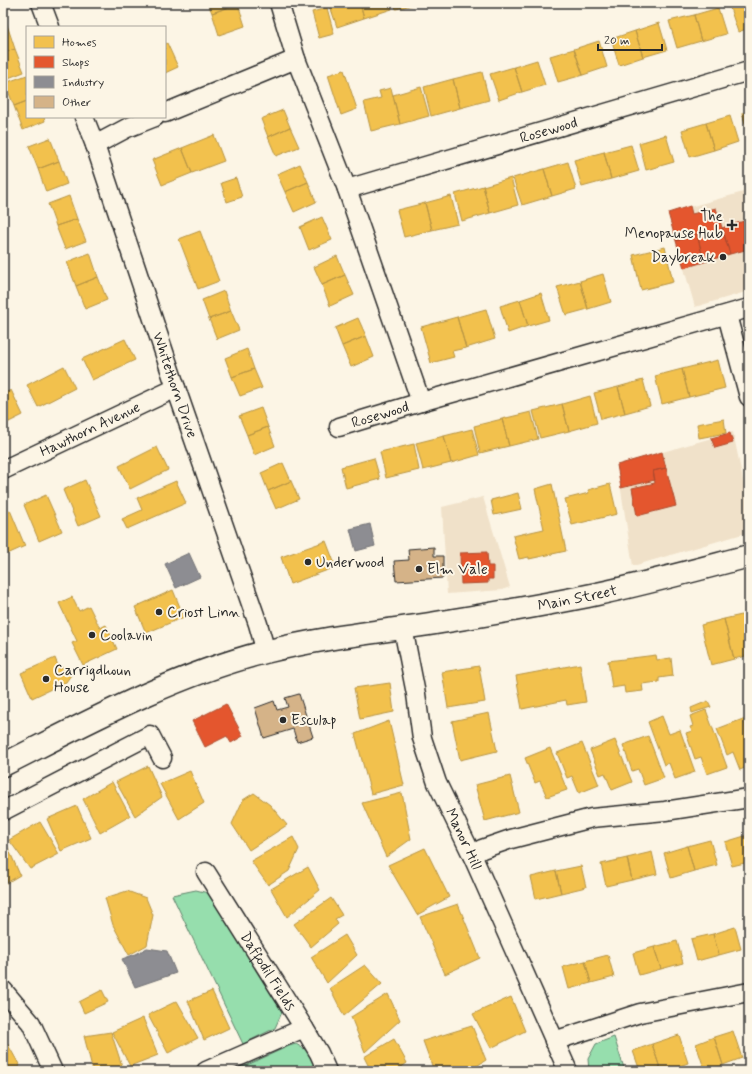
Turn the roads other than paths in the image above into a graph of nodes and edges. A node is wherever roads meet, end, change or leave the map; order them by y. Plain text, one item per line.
1 (41, 3) edge
2 (279, 3) edge
3 (50, 26) edge
4 (296, 59) junction
5 (749, 71) edge
6 (166, 113) edge
7 (84, 118) edge
8 (152, 118) edge
9 (95, 145) junction
10 (347, 189) junction
11 (749, 308) edge
12 (727, 314) junction
13 (176, 388) junction
14 (749, 398) edge
15 (421, 402) junction
16 (338, 427) dead end
17 (3, 470) edge
18 (749, 556) edge
19 (403, 628) junction
20 (266, 652) junction
21 (162, 758) dead end
22 (3, 765) edge
23 (749, 798) edge
24 (3, 811) edge
25 (472, 855) junction
26 (206, 872) dead end
27 (3, 990) edge
28 (749, 992) edge
29 (304, 1028) junction
30 (554, 1041) junction
31 (53, 1071) edge
32 (206, 1071) edge
33 (327, 1071) edge
34 (568, 1071) edge

1 - 3 street
2 - 4 street, Rosewood
4 - 6 street
4 - 10 street, Rosewood
5 - 10 street, Rosewood
7 - 9 street, Whitethorn Drive
8 - 9 street
9 - 13 street, Whitethorn Drive
10 - 15 street, Rosewood
11 - 12 street, Rosewood
12 - 14 street
12 - 15 street, Rosewood
13 - 17 street, Hawthorn Avenue
13 - 20 street, Whitethorn Drive
15 - 16 street, Rosewood
18 - 19 main road, Main Street
19 - 20 main road, Main Street
19 - 25 street, Manor Hill
20 - 22 main road, Main Street
21 - 24 street
23 - 25 street
25 - 30 street, Manor Hill
26 - 29 street, Daffodil Fields
27 - 31 street
28 - 30 street
29 - 32 street
29 - 33 street, Daffodil Fields
30 - 34 street, Manor Hill

